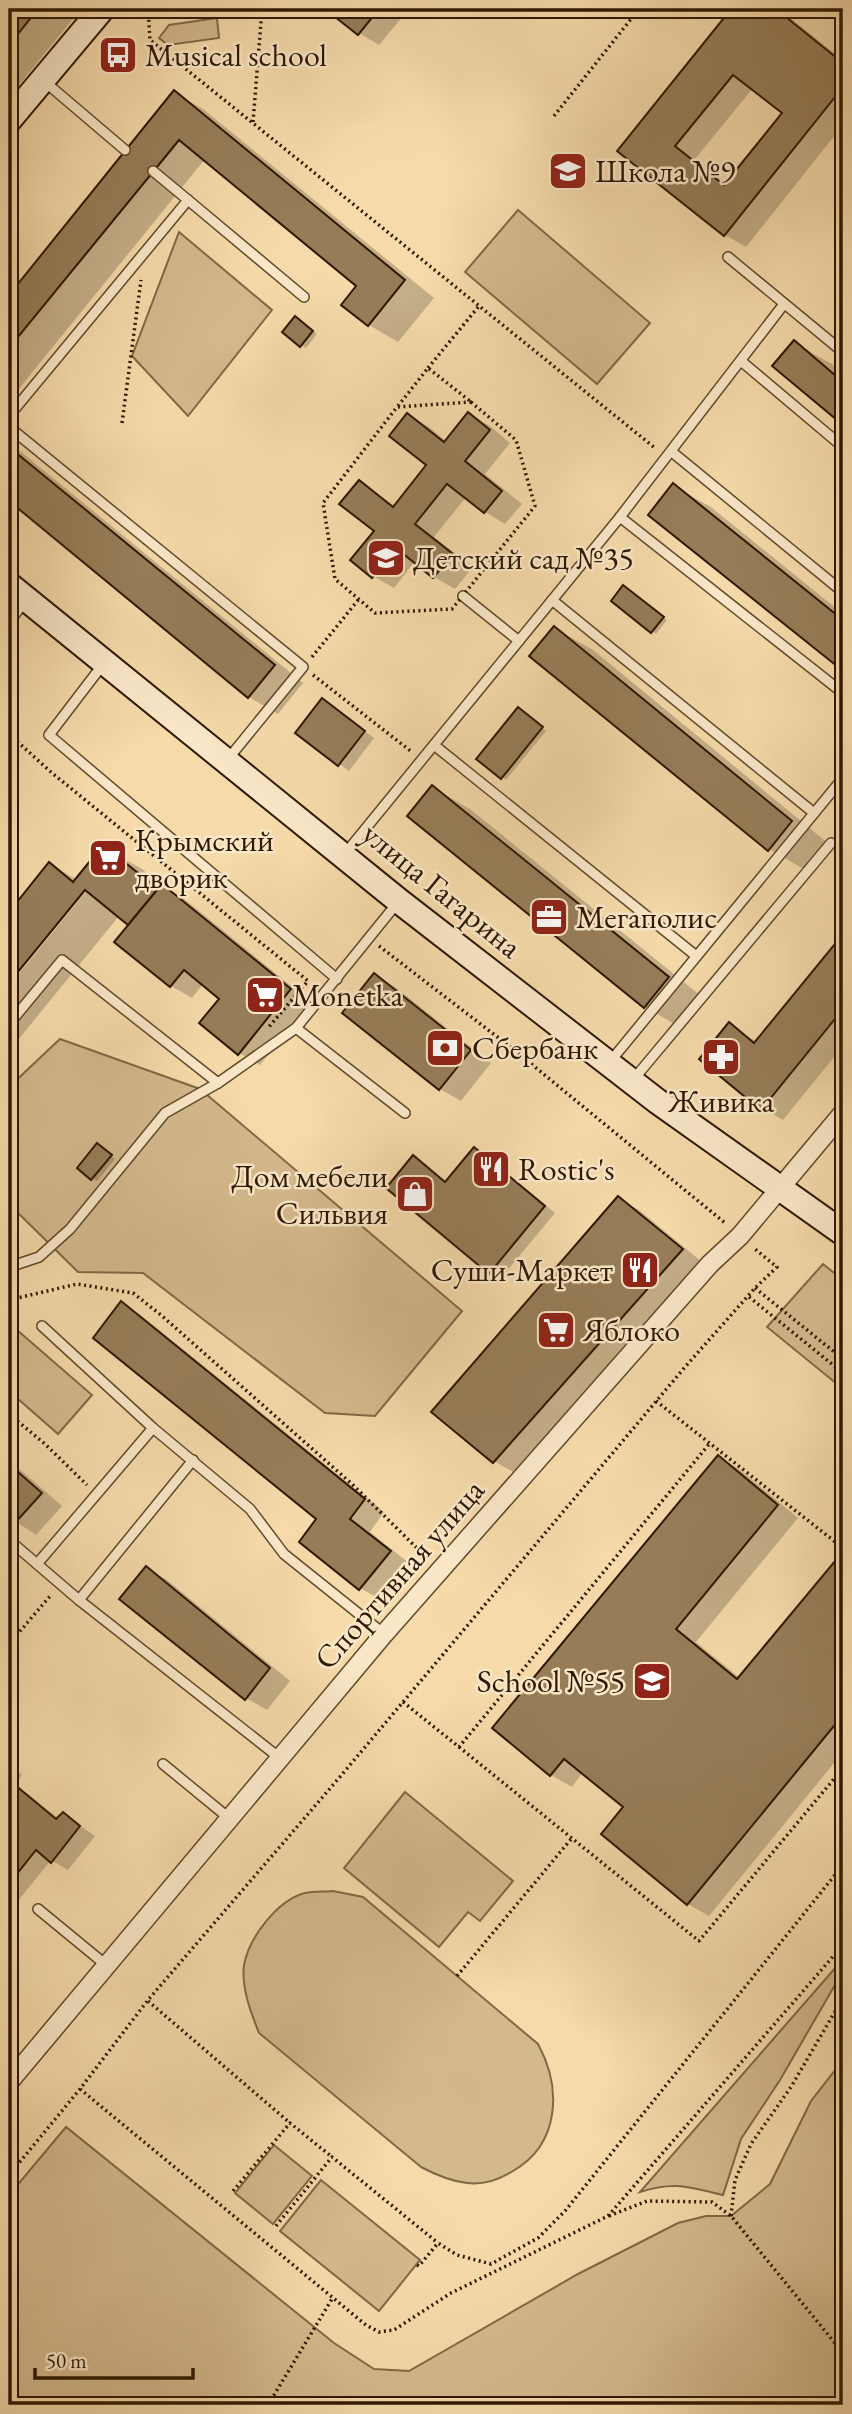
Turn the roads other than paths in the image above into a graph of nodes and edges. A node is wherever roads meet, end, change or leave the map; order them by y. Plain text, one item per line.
1 (102, 9) edge
2 (43, 80) junction
3 (9, 120) edge
4 (125, 150) dead end
5 (153, 171) dead end
6 (188, 200) junction
7 (728, 257) dead end
8 (304, 297) dead end
9 (784, 304) junction
10 (843, 352) edge
11 (741, 361) junction
12 (9, 416) edge
13 (9, 427) edge
14 (843, 447) edge
15 (669, 455) junction
16 (620, 517) junction
17 (843, 592) edge
18 (18, 593) edge
19 (463, 596) road end
20 (552, 600) junction
21 (9, 622) edge
22 (519, 641) junction
23 (105, 663) junction
24 (843, 693) edge
25 (434, 745) junction
26 (227, 761) junction
27 (843, 778) edge
28 (814, 813) junction
29 (831, 843) dead end
30 (344, 855) junction
31 (399, 901) junction
32 (695, 955) junction
33 (337, 979) junction
34 (9, 1024) edge
35 (296, 1028) junction
36 (609, 1063) junction
37 (632, 1082) junction
38 (218, 1083) junction
39 (405, 1113) dead end
40 (843, 1113) edge
41 (782, 1188) junction
42 (843, 1233) edge
43 (9, 1267) edge
44 (42, 1326) dead end
45 (153, 1428) junction
46 (193, 1460) junction
47 (9, 1540) edge
48 (37, 1564) junction
49 (79, 1600) junction
50 (384, 1634) junction
51 (281, 1759) junction
52 (163, 1764) dead end
53 (230, 1819) junction
54 (38, 1909) dead end
55 (106, 1965) junction
56 (9, 2082) edge

1 - 2 street
2 - 3 street
2 - 4 lane
5 - 6 lane
6 - 8 lane
6 - 12 lane
7 - 9 lane
9 - 10 lane
9 - 11 lane
11 - 14 lane
11 - 15 lane
13 - 26 lane
15 - 16 lane
15 - 17 lane
16 - 20 lane
16 - 24 lane
18 - 21 lane
18 - 23 street, улица Гагарина
19 - 22 lane
20 - 22 lane
20 - 28 lane
22 - 25 lane
23 - 26 street, улица Гагарина
23 - 33 lane
25 - 30 lane
25 - 32 lane
26 - 30 street, улица Гагарина
27 - 28 lane
28 - 32 lane
29 - 37 lane
30 - 31 street, улица Гагарина
31 - 33 lane
31 - 36 street, улица Гагарина
32 - 36 lane
33 - 35 lane
34 - 38 lane
35 - 38 lane
35 - 39 lane
36 - 37 street, улица Гагарина
37 - 41 street, улица Гагарина
38 - 43 lane
40 - 41 street, Спортивная улица
41 - 42 street, улица Гагарина
41 - 50 street, Спортивная улица
44 - 45 lane
45 - 46 lane
45 - 48 lane
46 - 49 lane
46 - 50 lane
47 - 48 lane
48 - 49 lane
49 - 51 lane
50 - 51 street, Спортивная улица
51 - 53 street, Спортивная улица
52 - 53 lane
53 - 55 street, Спортивная улица
54 - 55 lane
55 - 56 street, Спортивная улица

